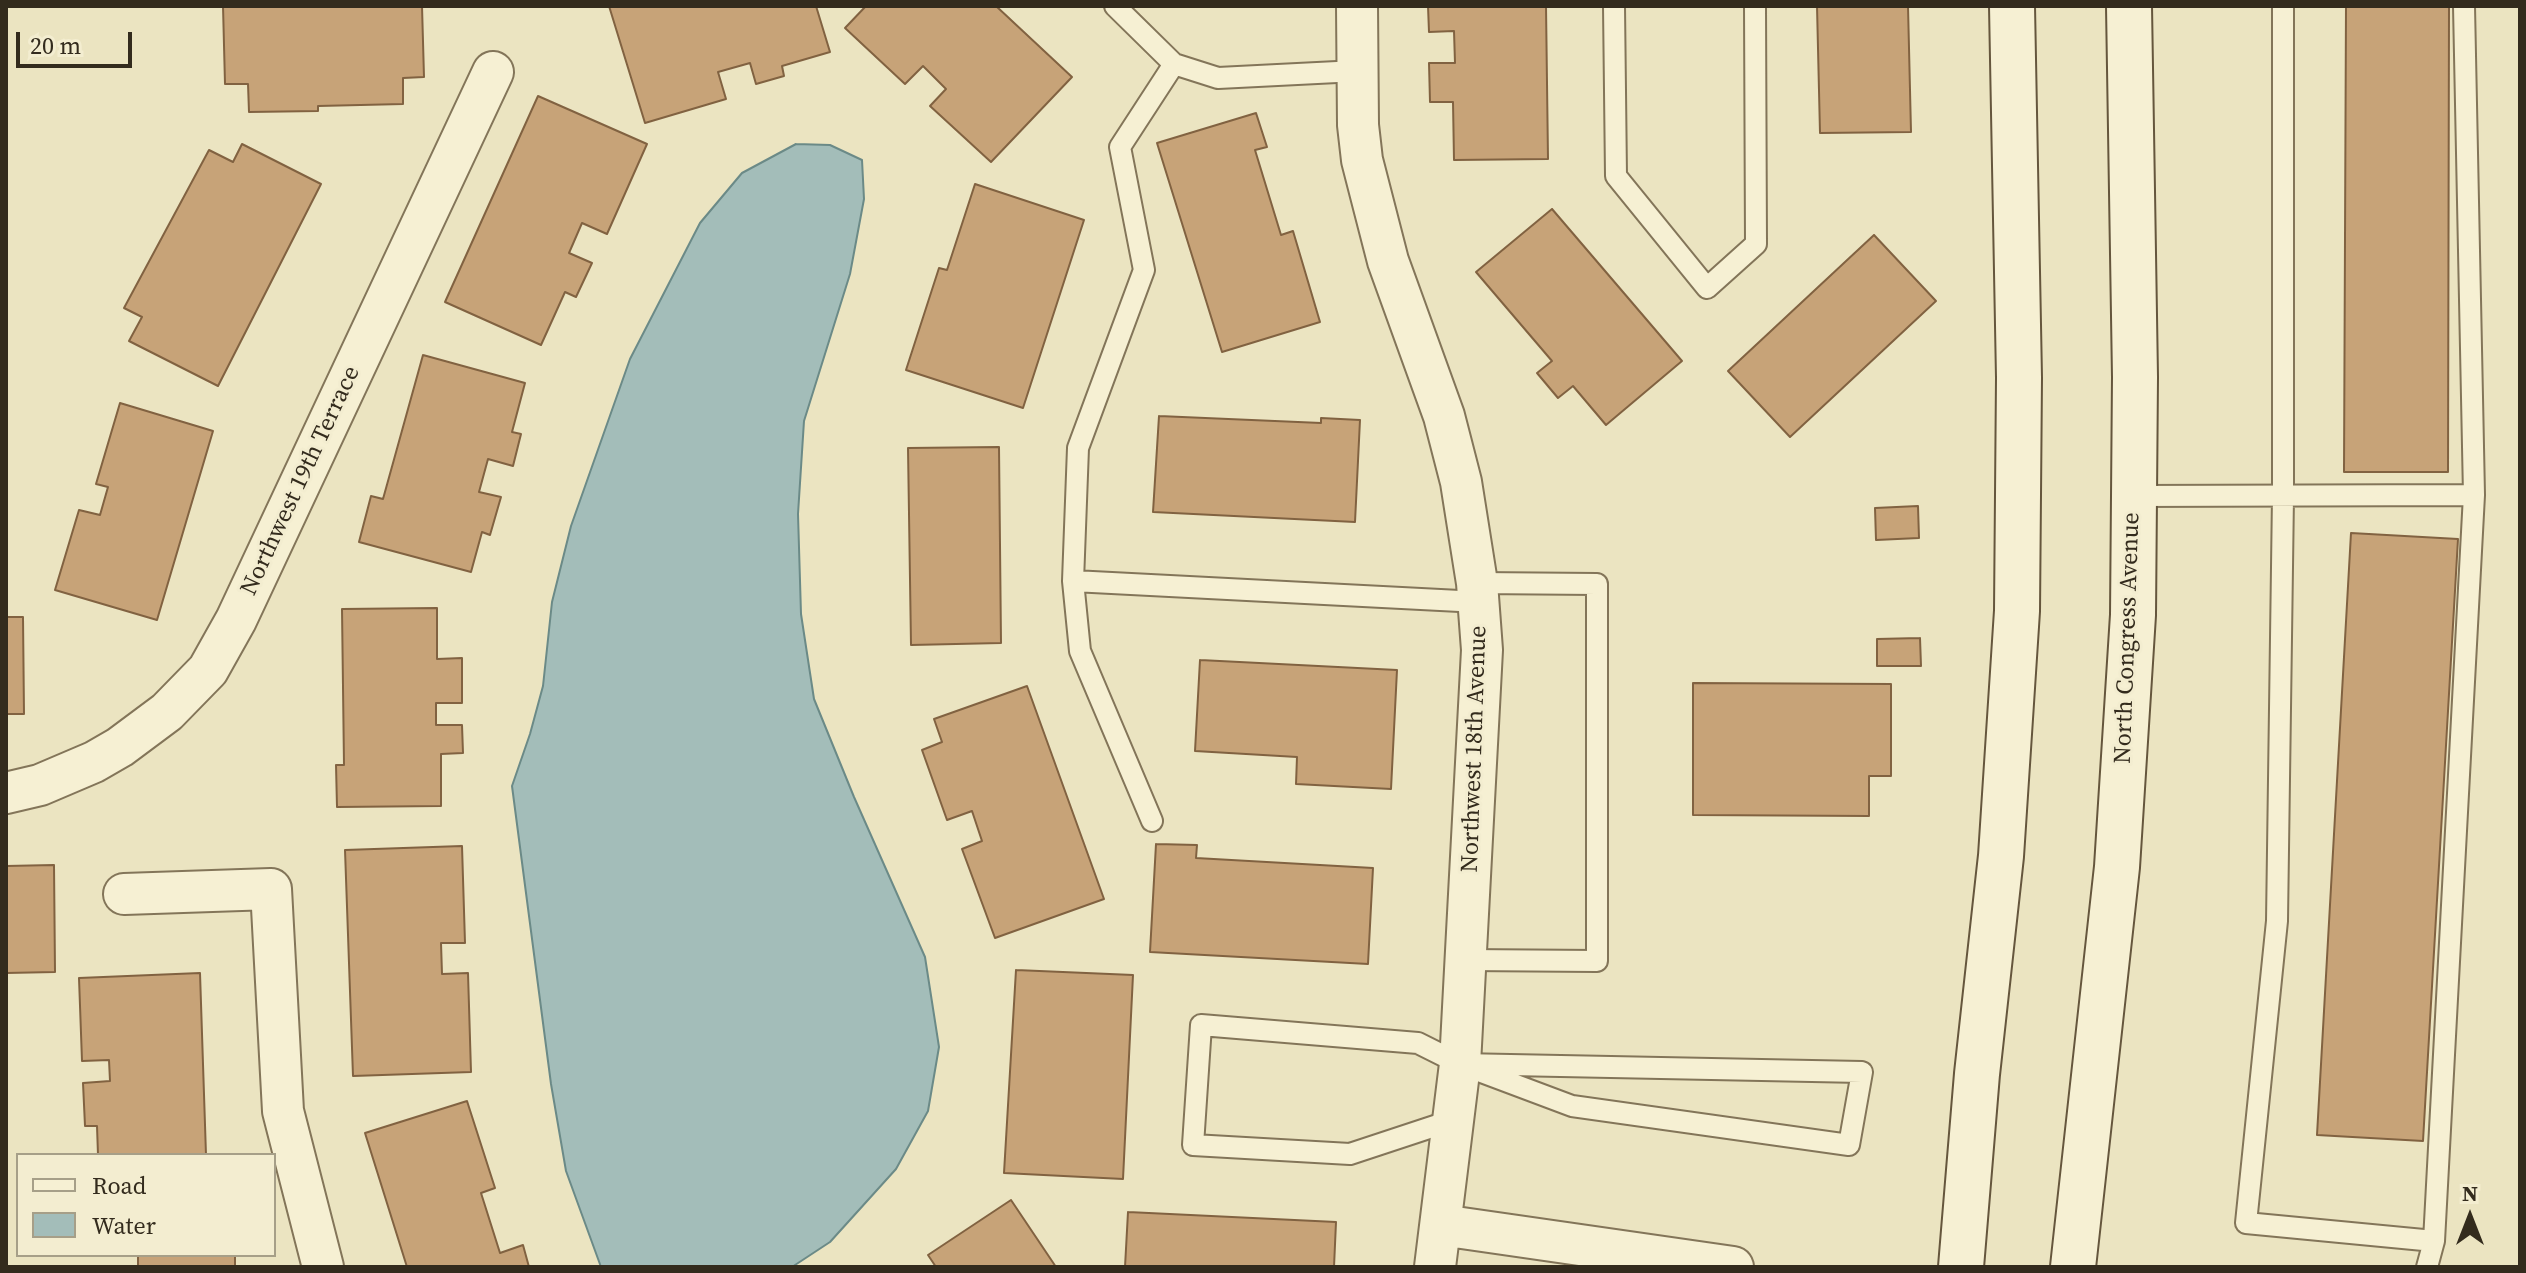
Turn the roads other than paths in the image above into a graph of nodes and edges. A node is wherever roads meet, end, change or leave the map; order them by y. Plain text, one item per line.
1 (1115, 6) edge
2 (1357, 6) edge
3 (1614, 6) edge
4 (1755, 6) edge
5 (2012, 6) edge
6 (2129, 6) edge
7 (2283, 6) edge
8 (2464, 6) edge
9 (1174, 64) junction
10 (1357, 71) junction
11 (493, 72) dead end
12 (2474, 495) junction
13 (2134, 496) junction
14 (2283, 496) junction
15 (1073, 581) junction
16 (1478, 592) junction
17 (6, 793) edge
18 (1152, 821) dead end
19 (124, 894) dead end
20 (1466, 960) junction
21 (1460, 1064) junction
22 (1453, 1120) junction
23 (1441, 1225) junction
24 (2434, 1241) junction
25 (323, 1267) edge
26 (1435, 1267) edge
27 (1733, 1267) edge
28 (1961, 1267) edge
29 (2073, 1267) edge
30 (2427, 1267) edge

1 - 9 lane
2 - 10 street, Northwest 18th Avenue
3 - 4 lane
5 - 28 main road
6 - 13 main road, North Congress Avenue
7 - 14 lane
8 - 12 lane
9 - 10 lane
9 - 15 lane
10 - 16 street, Northwest 18th Avenue
11 - 17 street, Northwest 19th Terrace
12 - 14 lane
12 - 24 lane
13 - 14 lane
13 - 29 main road, North Congress Avenue
14 - 24 lane
15 - 16 lane
15 - 18 lane
16 - 20 street, Northwest 18th Avenue
16 - 20 lane
19 - 25 street
20 - 21 street, Northwest 18th Avenue
21 - 21 lane
21 - 22 street, Northwest 18th Avenue
21 - 22 lane
22 - 23 street, Northwest 18th Avenue
23 - 26 street, Northwest 18th Avenue
23 - 27 street
24 - 30 lane

